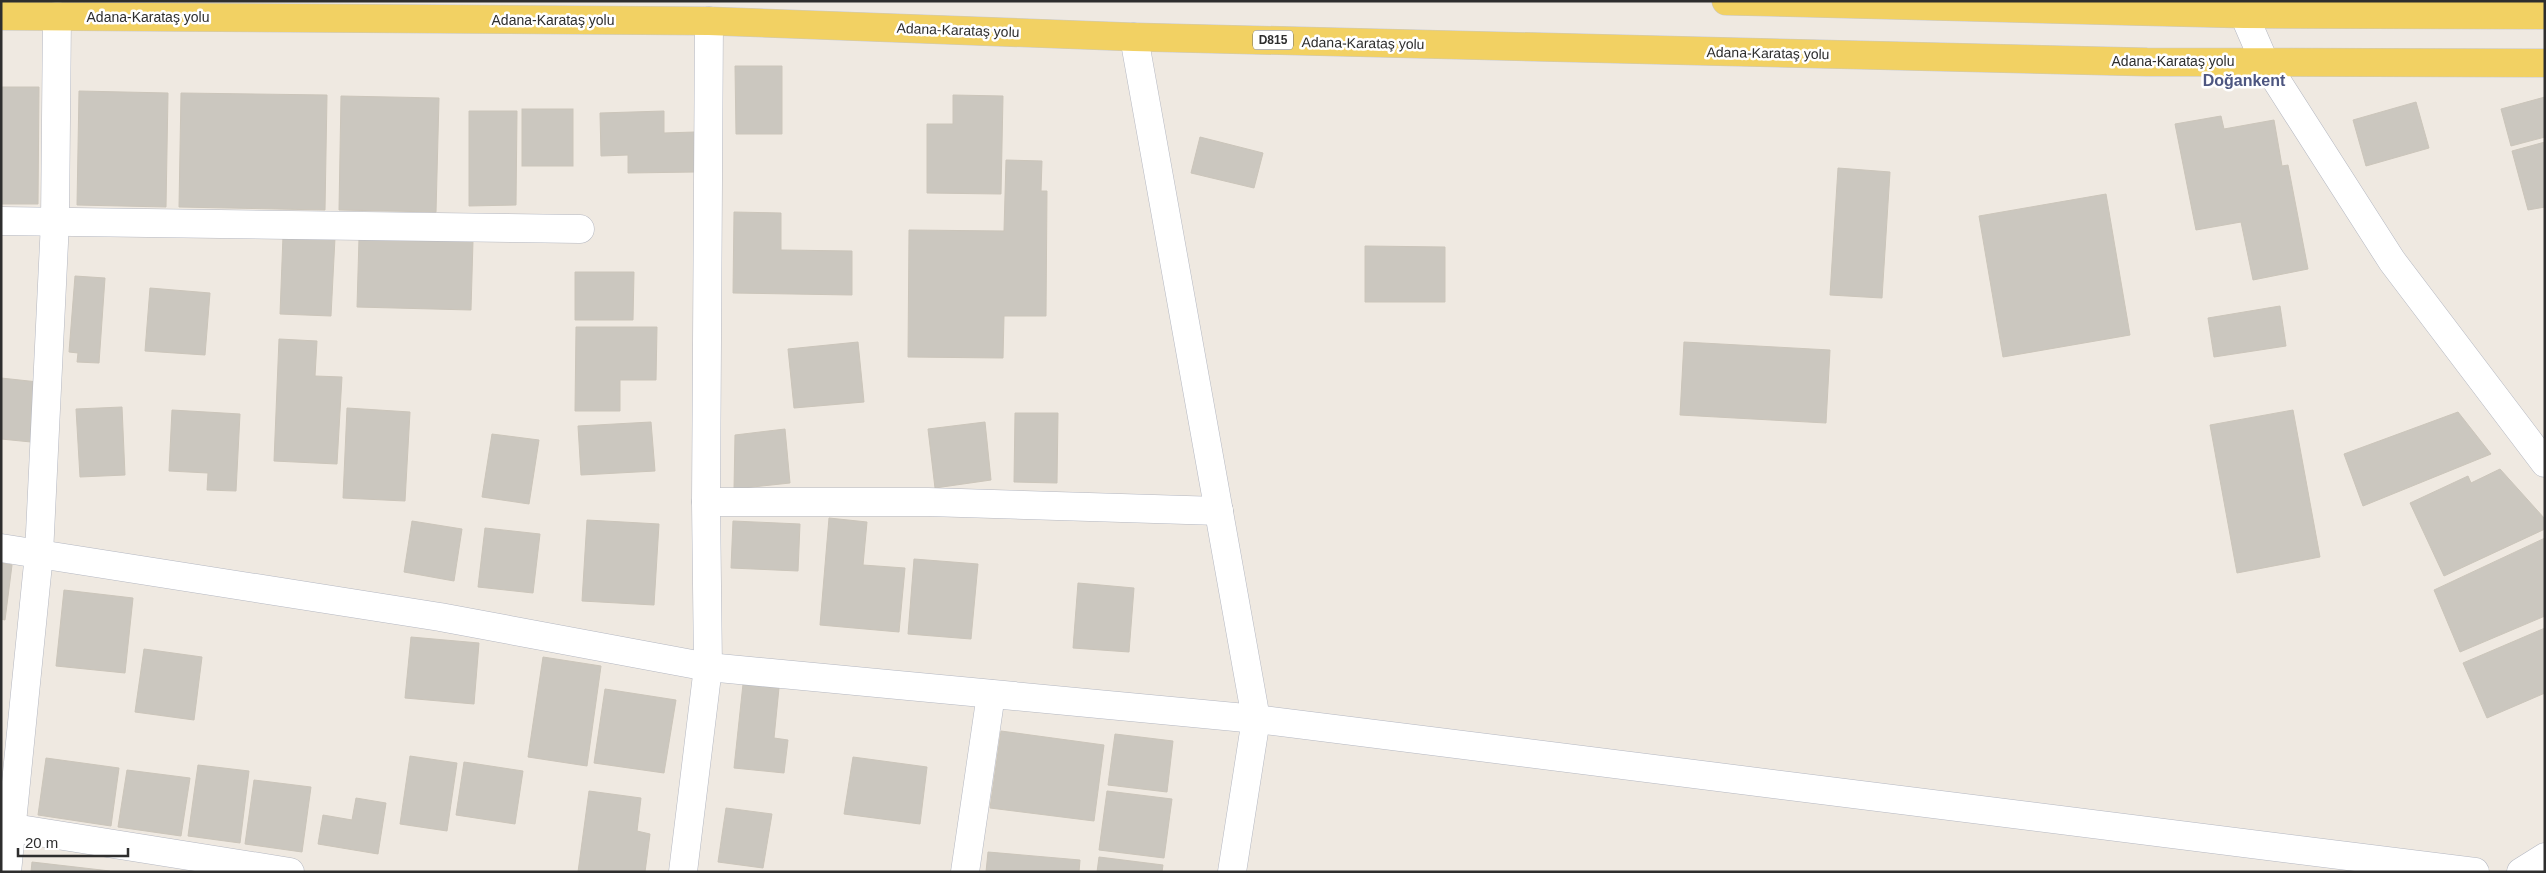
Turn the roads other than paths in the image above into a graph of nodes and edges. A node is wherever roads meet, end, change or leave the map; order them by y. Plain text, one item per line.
1 (1726, 1) edge
2 (2241, 8) edge
3 (2529, 11) edge
4 (1, 16) edge
5 (57, 16) junction
6 (709, 21) junction
7 (1134, 37) junction
8 (2264, 61) junction
9 (2545, 63) edge
10 (1, 221) edge
11 (55, 222) junction
12 (580, 229) dead end
13 (2545, 463) edge
14 (706, 502) junction
15 (1219, 511) junction
16 (1, 548) edge
17 (39, 554) junction
18 (708, 667) junction
19 (991, 694) junction
20 (1256, 719) junction
21 (6, 827) edge
22 (2545, 858) edge
23 (7, 872) edge
24 (290, 872) edge
25 (683, 872) edge
26 (965, 872) edge
27 (1232, 872) edge
28 (2475, 872) edge
29 (2521, 872) edge

1 - 2 main road
2 - 3 main road
2 - 8 street
4 - 5 main road, Adana-Karataş yolu / D815
5 - 6 main road, Adana-Karataş yolu / D815
5 - 11 street
6 - 7 main road, Adana-Karataş yolu / D815
6 - 14 street
7 - 8 main road, Adana-Karataş yolu / D815
7 - 15 street
8 - 9 main road, Adana-Karataş yolu / D815
8 - 13 street
10 - 11 street
11 - 12 street
11 - 17 street
14 - 15 street
14 - 18 street
15 - 20 street
16 - 17 street
17 - 18 street
17 - 21 street
18 - 19 street
18 - 25 street
19 - 20 street
19 - 26 street
20 - 27 street
20 - 28 street
21 - 23 street
21 - 24 street
22 - 29 street

